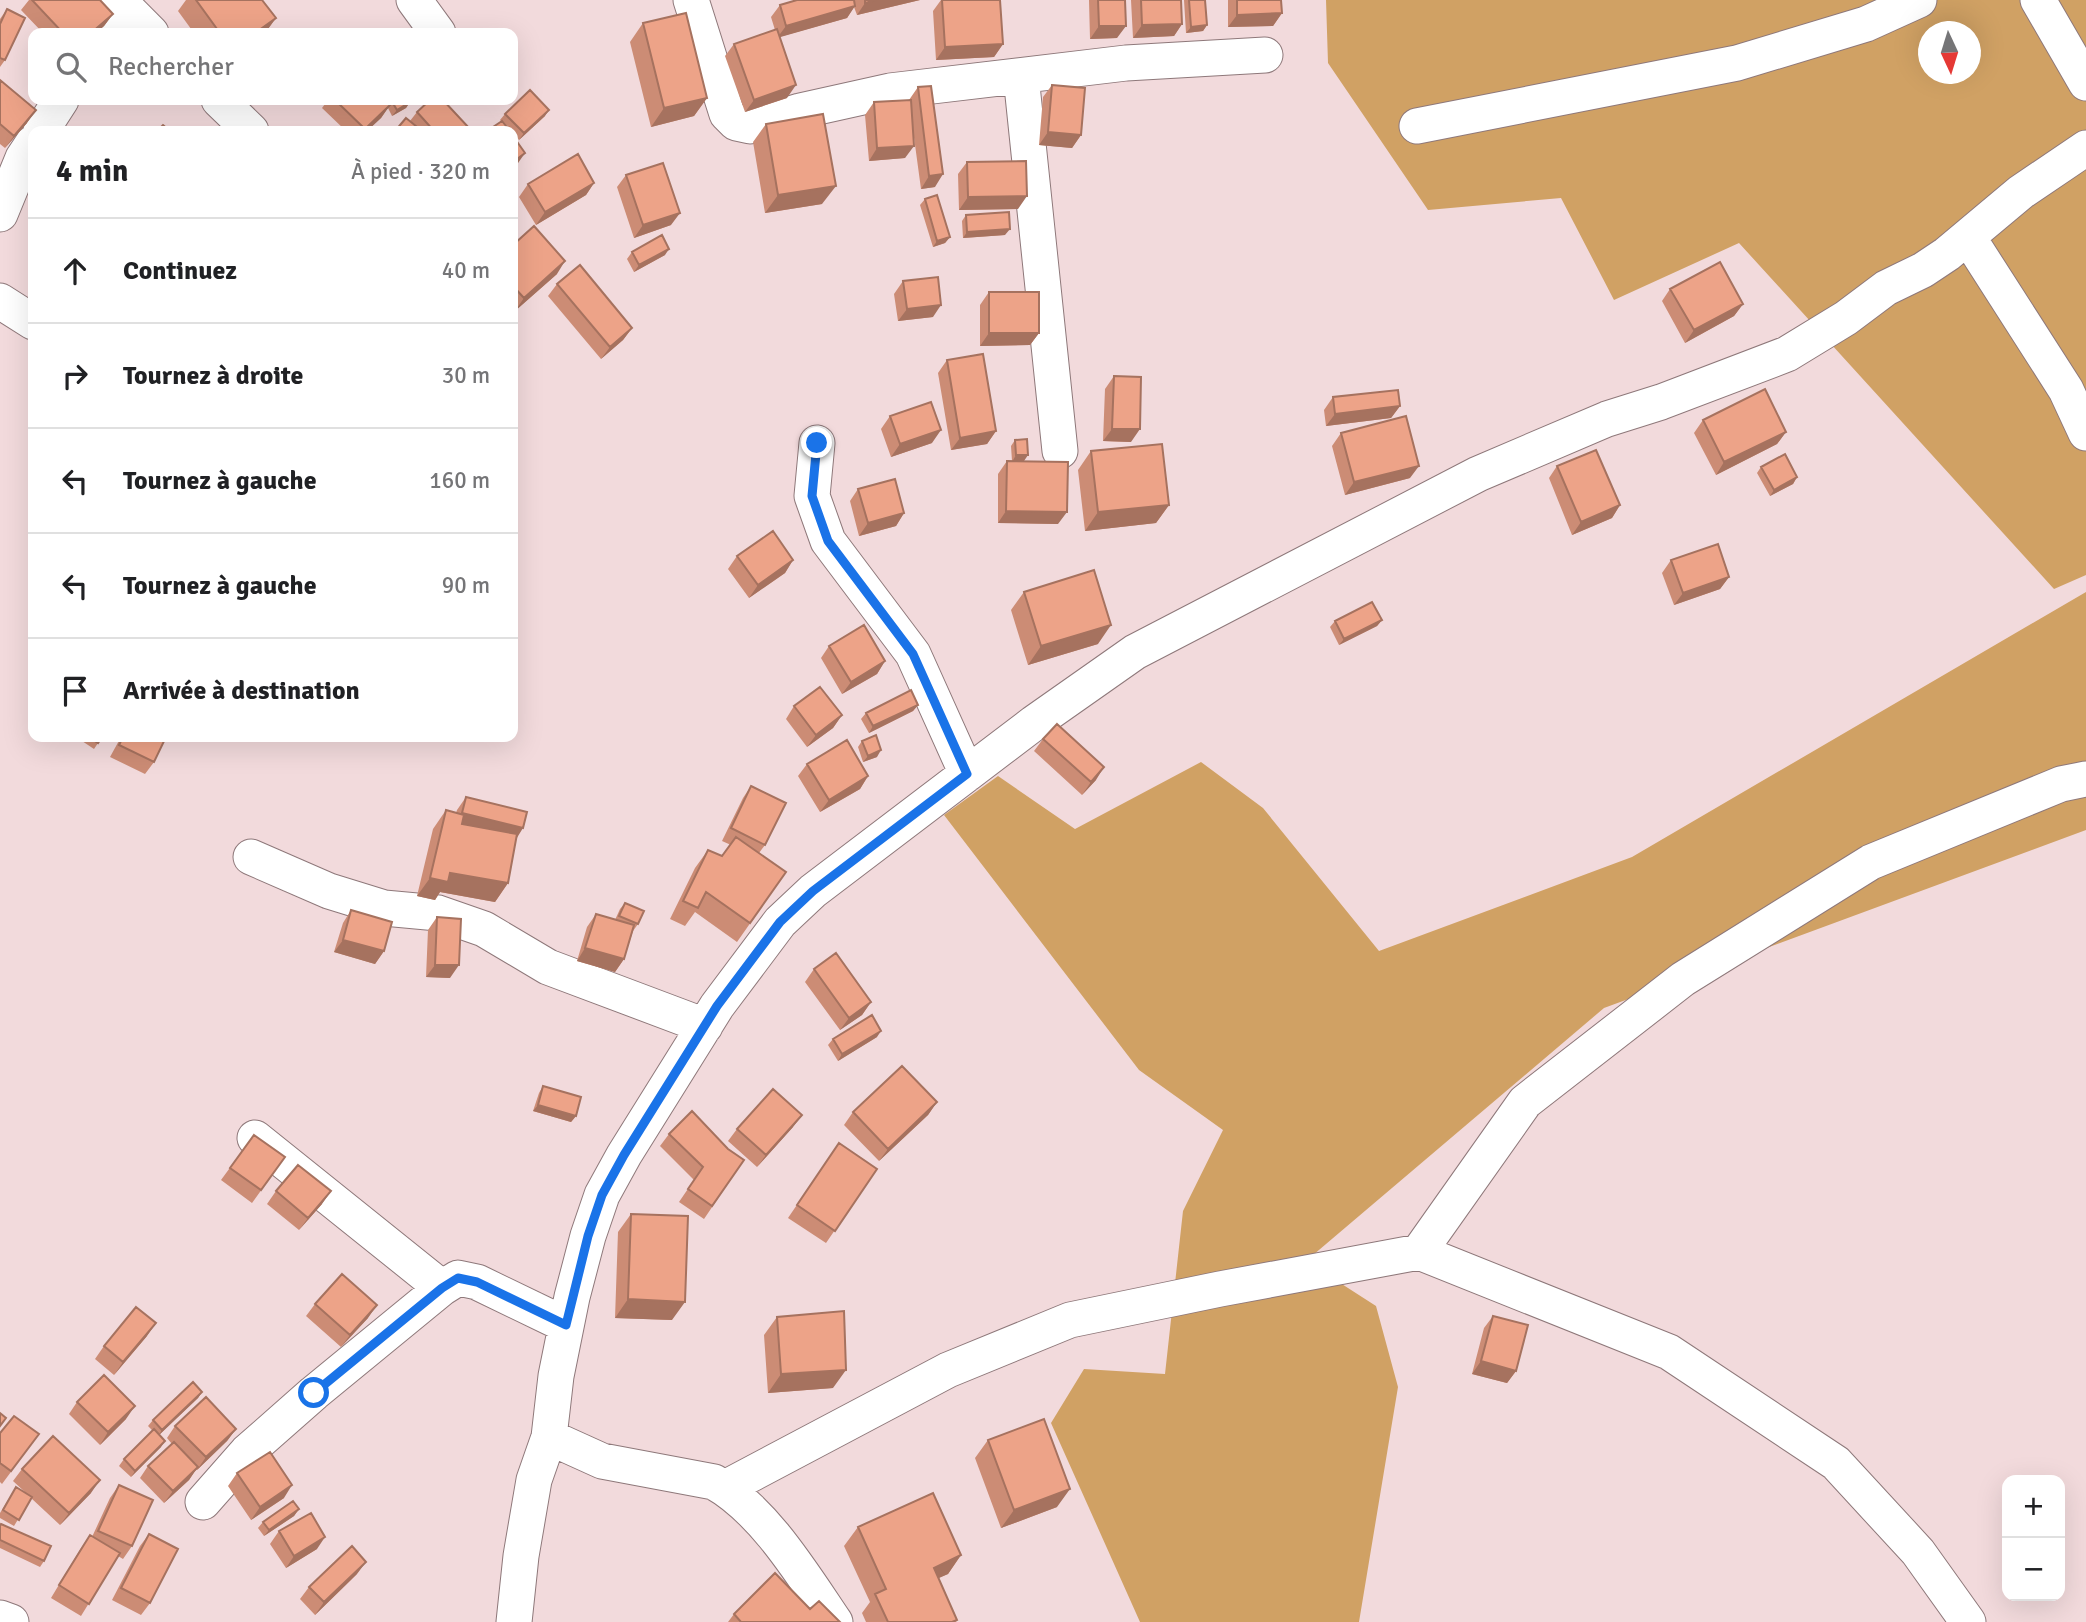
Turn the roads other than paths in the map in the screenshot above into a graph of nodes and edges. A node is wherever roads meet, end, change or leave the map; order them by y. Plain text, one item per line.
1 (414, 0) edge
2 (691, 0) edge
3 (1919, 0) edge
4 (2038, 0) edge
5 (116, 13) edge
6 (142, 28) edge
7 (434, 28) edge
8 (1265, 55) dead end
9 (1021, 76) junction
10 (2086, 83) edge
11 (58, 105) edge
12 (224, 105) edge
13 (44, 126) edge
14 (246, 126) edge
15 (1417, 126) dead end
16 (2086, 148) edge
17 (28, 150) edge
18 (0, 214) edge
19 (1968, 237) junction
20 (0, 301) edge
21 (28, 319) edge
22 (2086, 433) edge
23 (817, 443) dead end
24 (1060, 451) dead end
25 (967, 774) junction
26 (2086, 779) edge
27 (251, 857) dead end
28 (705, 1026) junction
29 (255, 1138) edge
30 (1419, 1252) junction
31 (442, 1288) junction
32 (566, 1325) junction
33 (549, 1437) junction
34 (725, 1488) junction
35 (203, 1502) dead end
36 (0, 1618) edge
37 (11, 1622) edge
38 (514, 1622) edge
39 (835, 1622) edge
40 (1968, 1622) edge

1 - 7 street
2 - 9 street
3 - 15 street
4 - 10 street
5 - 6 street
8 - 9 street
9 - 24 street
11 - 13 street
12 - 14 street
16 - 19 street
17 - 18 street
19 - 22 street
19 - 25 street
20 - 21 street
23 - 25 street
25 - 28 street
26 - 30 street
27 - 28 street
28 - 32 street
29 - 31 street
30 - 34 street
30 - 40 street
31 - 32 street
31 - 35 street
32 - 33 street
33 - 34 street
33 - 38 street
34 - 39 street
36 - 37 street

